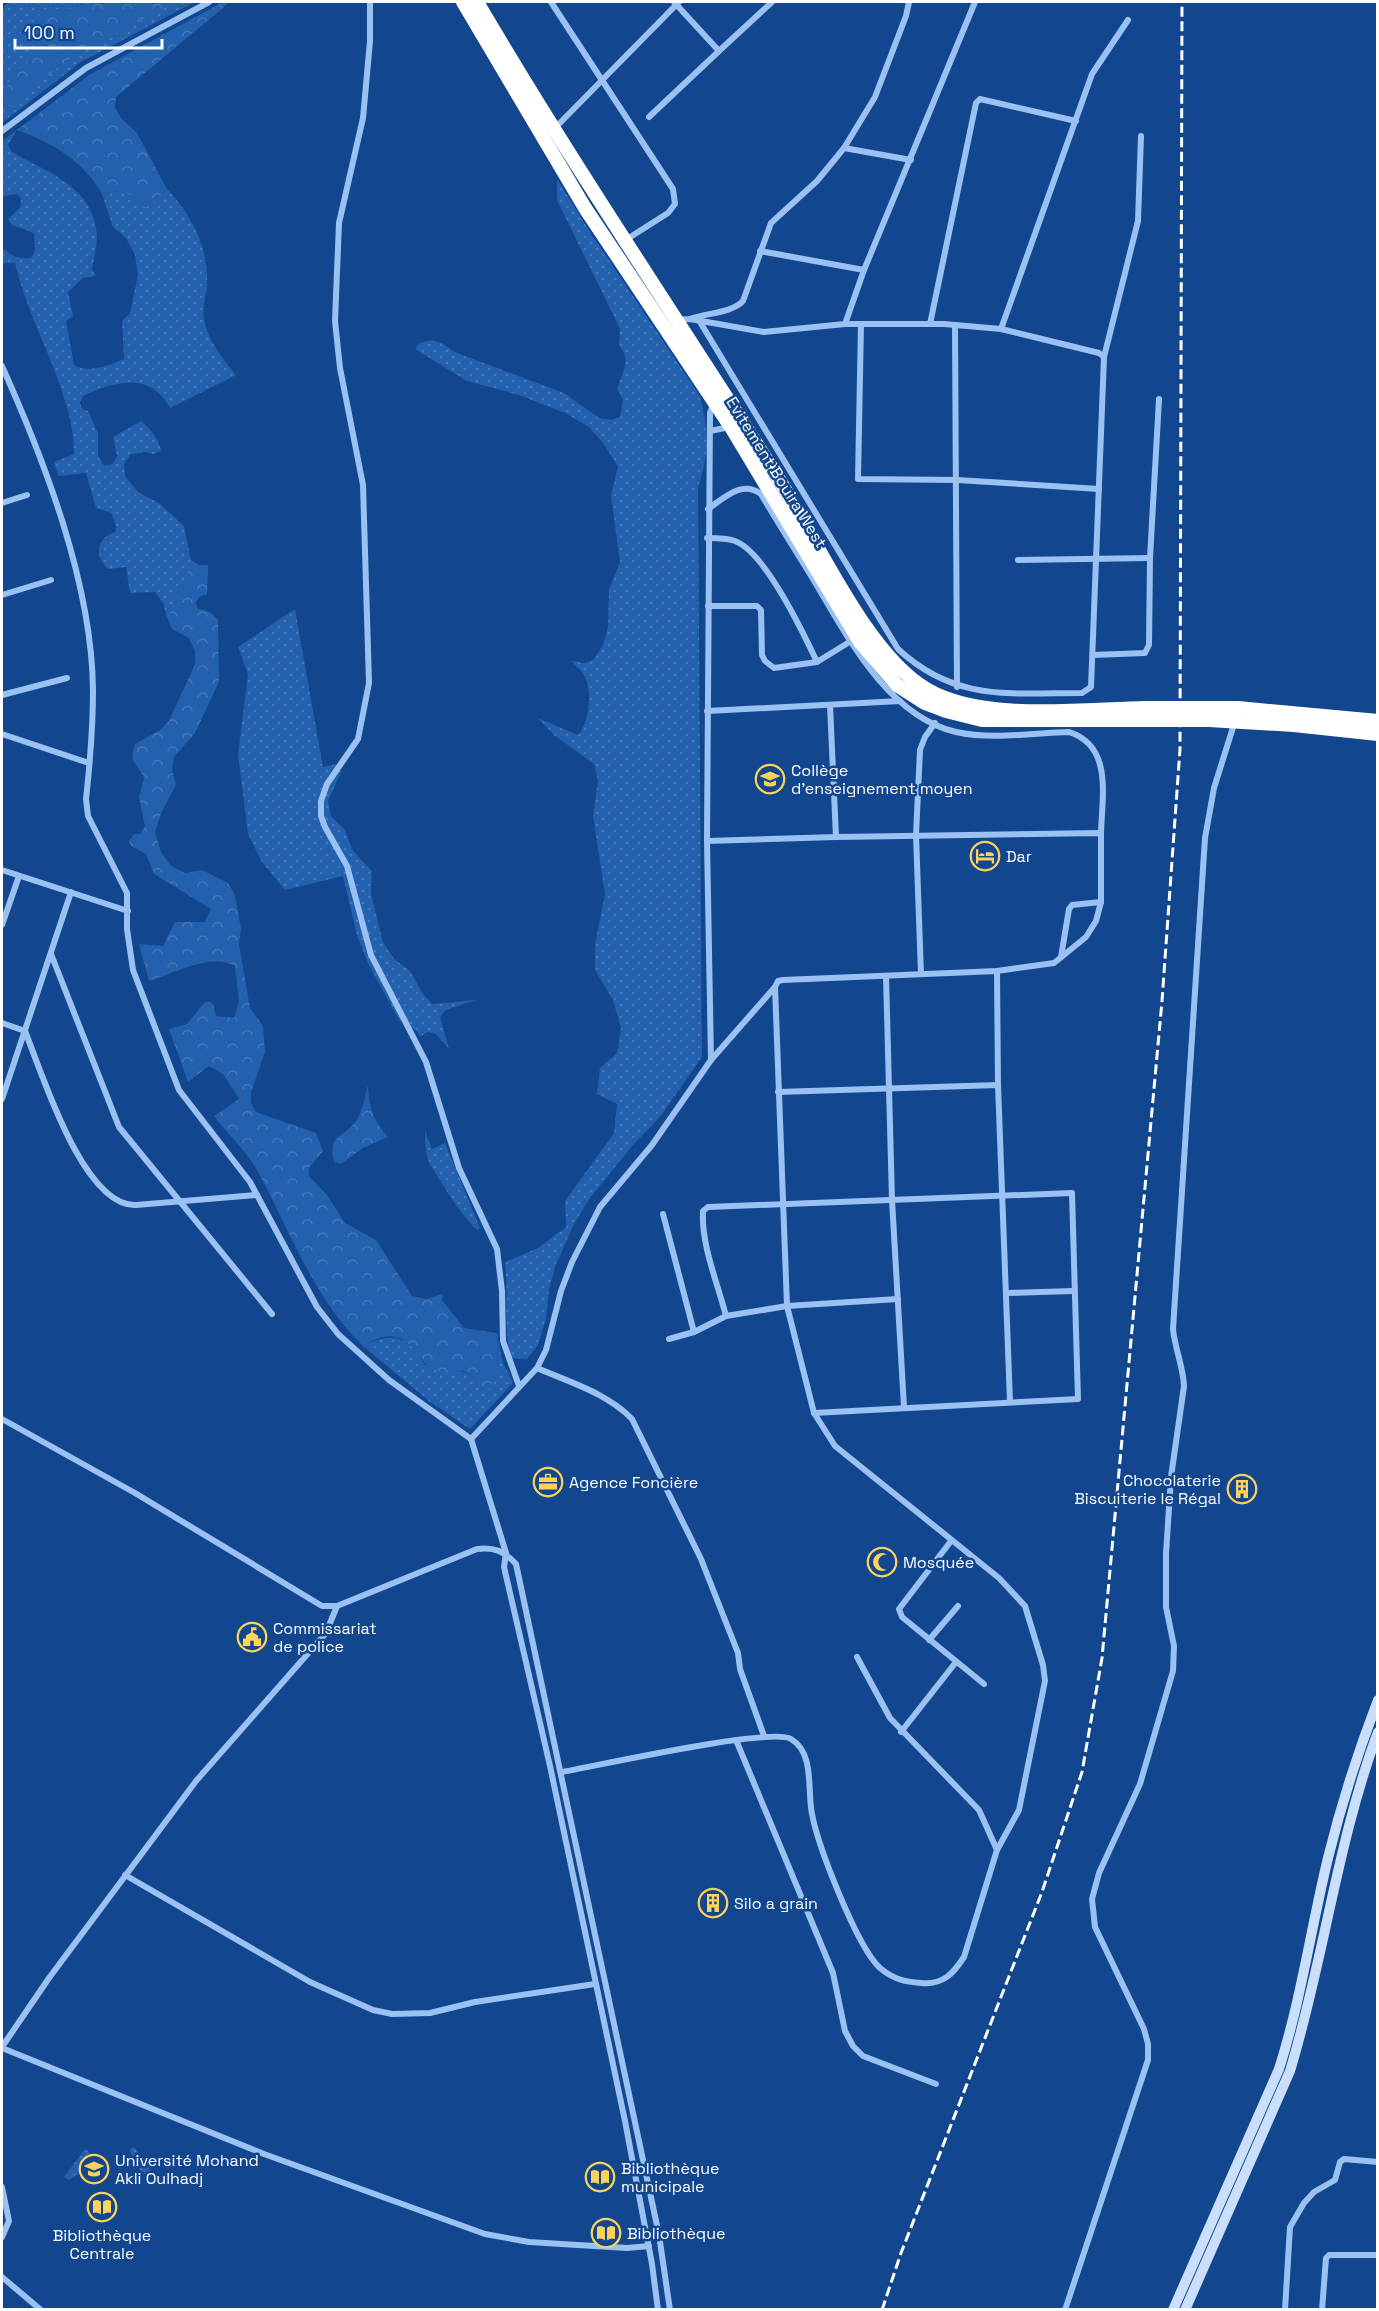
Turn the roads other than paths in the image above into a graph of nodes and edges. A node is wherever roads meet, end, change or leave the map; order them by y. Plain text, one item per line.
1 (209, 2) edge
2 (370, 2) edge
3 (463, 2) edge
4 (477, 2) edge
5 (551, 2) edge
6 (676, 2) edge
7 (772, 2) edge
8 (909, 2) edge
9 (975, 2) edge
10 (1128, 20) dead end
11 (719, 51) junction
12 (601, 81) junction
13 (649, 117) dead end
14 (1076, 121) junction
15 (555, 128) junction
16 (2, 131) edge
17 (1141, 136) dead end
18 (844, 148) junction
19 (911, 160) junction
20 (624, 241) junction
21 (759, 250) junction
22 (864, 270) junction
23 (690, 319) junction
24 (669, 322) junction
25 (700, 322) junction
26 (845, 324) junction
27 (861, 324) junction
28 (930, 324) junction
29 (955, 325) junction
30 (1001, 329) junction
31 (1104, 357) junction
32 (2, 366) edge
33 (719, 398) junction
34 (1159, 399) dead end
35 (737, 424) junction
36 (710, 431) junction
37 (957, 480) junction
38 (1099, 489) junction
39 (27, 495) dead end
40 (2, 503) edge
41 (708, 509) junction
42 (707, 538) junction
43 (1096, 558) junction
44 (1150, 558) junction
45 (1018, 560) dead end
46 (51, 580) dead end
47 (2, 595) edge
48 (708, 606) junction
49 (850, 641) junction
50 (1093, 655) junction
51 (817, 662) junction
52 (67, 678) dead end
53 (957, 687) junction
54 (2, 695) edge
55 (900, 701) junction
56 (830, 705) junction
57 (707, 711) junction
58 (1146, 714) junction
59 (1237, 715) junction
60 (1086, 720) junction
61 (1377, 721) edge
62 (935, 723) junction
63 (2, 734) edge
64 (1377, 734) edge
65 (1083, 736) junction
66 (89, 763) junction
67 (1101, 833) junction
68 (916, 836) junction
69 (836, 837) junction
70 (706, 841) junction
71 (2, 870) edge
72 (19, 876) junction
73 (71, 892) junction
74 (1101, 902) junction
75 (128, 911) junction
76 (2, 925) edge
77 (51, 954) junction
78 (1060, 958) junction
79 (997, 971) junction
80 (921, 974) junction
81 (886, 976) junction
82 (775, 987) junction
83 (2, 1023) edge
84 (25, 1031) junction
85 (711, 1060) junction
86 (998, 1085) junction
87 (889, 1088) junction
88 (778, 1092) junction
89 (2, 1099) edge
90 (257, 1195) junction
91 (1002, 1195) junction
92 (892, 1200) junction
93 (180, 1202) junction
94 (782, 1205) junction
95 (663, 1214) dead end
96 (1074, 1291) junction
97 (1006, 1293) junction
98 (898, 1299) junction
99 (787, 1306) junction
100 (272, 1314) dead end
101 (726, 1316) junction
102 (694, 1332) junction
103 (669, 1339) dead end
104 (537, 1368) junction
105 (519, 1386) junction
106 (1010, 1402) junction
107 (904, 1407) junction
108 (814, 1413) junction
109 (2, 1419) edge
110 (471, 1439) junction
111 (951, 1541) junction
112 (506, 1553) junction
113 (337, 1606) junction
114 (958, 1606) dead end
115 (929, 1640) junction
116 (857, 1657) dead end
117 (956, 1662) junction
118 (984, 1684) dead end
119 (1377, 1700) edge
120 (1377, 1731) edge
121 (901, 1732) junction
122 (764, 1736) junction
123 (736, 1740) junction
124 (562, 1772) junction
125 (997, 1850) junction
126 (125, 1875) junction
127 (595, 1984) junction
128 (2, 2048) edge
129 (936, 2084) dead end
130 (1377, 2162) edge
131 (2, 2187) edge
132 (2, 2237) edge
133 (649, 2246) junction
134 (1377, 2255) edge
135 (2, 2277) edge
136 (41, 2310) edge
137 (658, 2310) edge
138 (670, 2310) edge
139 (1065, 2310) edge
140 (1173, 2310) edge
141 (1185, 2310) edge
142 (1285, 2310) edge
143 (1322, 2310) edge

1 - 16 street
2 - 105 street
3 - 24 highway, Evitement Bouira West
4 - 15 highway, Evitement Bouira West
5 - 12 street
6 - 11 street
6 - 12 street
7 - 11 street
8 - 18 street
9 - 19 street
10 - 14 street
11 - 13 street
12 - 15 street
12 - 20 street
14 - 28 street
14 - 30 street
15 - 20 highway, Evitement Bouira West
17 - 31 street
18 - 19 street
18 - 21 street
19 - 22 street
20 - 24 highway, Evitement Bouira West
21 - 22 street
21 - 23 street
22 - 26 street
23 - 24 street
23 - 25 street
24 - 33 highway, Evitement Bouira West
25 - 26 street
25 - 53 street
26 - 27 street
27 - 28 street
27 - 37 street
28 - 29 street
29 - 30 street
29 - 37 street
30 - 31 street
31 - 38 street
32 - 66 street
33 - 35 highway, Evitement Bouira West
33 - 36 street
34 - 44 street
35 - 36 street
35 - 58 highway, Evitement Bouira West
35 - 60 highway, Evitement Bouira West
36 - 41 street
37 - 38 street
37 - 53 street
38 - 43 street
39 - 40 street
41 - 42 street
41 - 49 street
42 - 48 street
42 - 51 street
43 - 44 street
43 - 45 street
43 - 50 street
44 - 50 street
46 - 47 street
48 - 51 street
48 - 57 street
49 - 51 street
49 - 55 street
50 - 53 street
52 - 54 street
55 - 56 street
55 - 62 street
56 - 57 street
56 - 69 street
57 - 70 street
58 - 59 highway, Evitement Bouira West, bridge
58 - 60 highway, Evitement Bouira West
59 - 61 highway
59 - 64 highway
59 - 139 street
60 - 65 street
62 - 65 street
62 - 68 street
63 - 66 street
65 - 67 street
66 - 75 street
67 - 68 street
67 - 74 street
68 - 69 street
68 - 80 street
69 - 70 street
70 - 85 street
71 - 72 street
72 - 73 street
72 - 76 street
73 - 75 street
73 - 77 street
74 - 78 street
74 - 78 street
75 - 90 street
77 - 84 street
77 - 93 street
78 - 79 street
79 - 80 street
79 - 86 street
80 - 81 street
81 - 82 street
81 - 87 street
82 - 85 street
82 - 88 street
83 - 84 street
84 - 89 street
84 - 93 street
85 - 104 street
86 - 87 street
86 - 91 street
87 - 88 street
87 - 92 street
88 - 94 street
90 - 93 street
90 - 110 street
91 - 92 street
91 - 96 street
91 - 97 street
92 - 94 street
92 - 98 street
93 - 100 street
94 - 99 street
94 - 101 street
95 - 102 street
96 - 97 street
96 - 106 street
97 - 106 street
98 - 99 street
98 - 107 street
99 - 101 street
99 - 108 street
101 - 102 street
102 - 103 street
104 - 105 street
104 - 122 street
105 - 110 street
106 - 107 street
107 - 108 street
108 - 111 street
109 - 113 street
110 - 112 street
111 - 115 street
111 - 125 street
112 - 113 street
112 - 124 street
112 - 127 street
113 - 126 street
114 - 115 street
115 - 117 street
116 - 121 street
117 - 118 street
117 - 121 street
119 - 140 main road
120 - 141 main road
121 - 125 street
122 - 123 street
122 - 125 street
123 - 124 street
123 - 129 street
124 - 138 street
126 - 127 street
126 - 128 street
127 - 133 street
128 - 133 street
130 - 142 street
131 - 132 street
133 - 137 street
134 - 143 street
135 - 136 street

